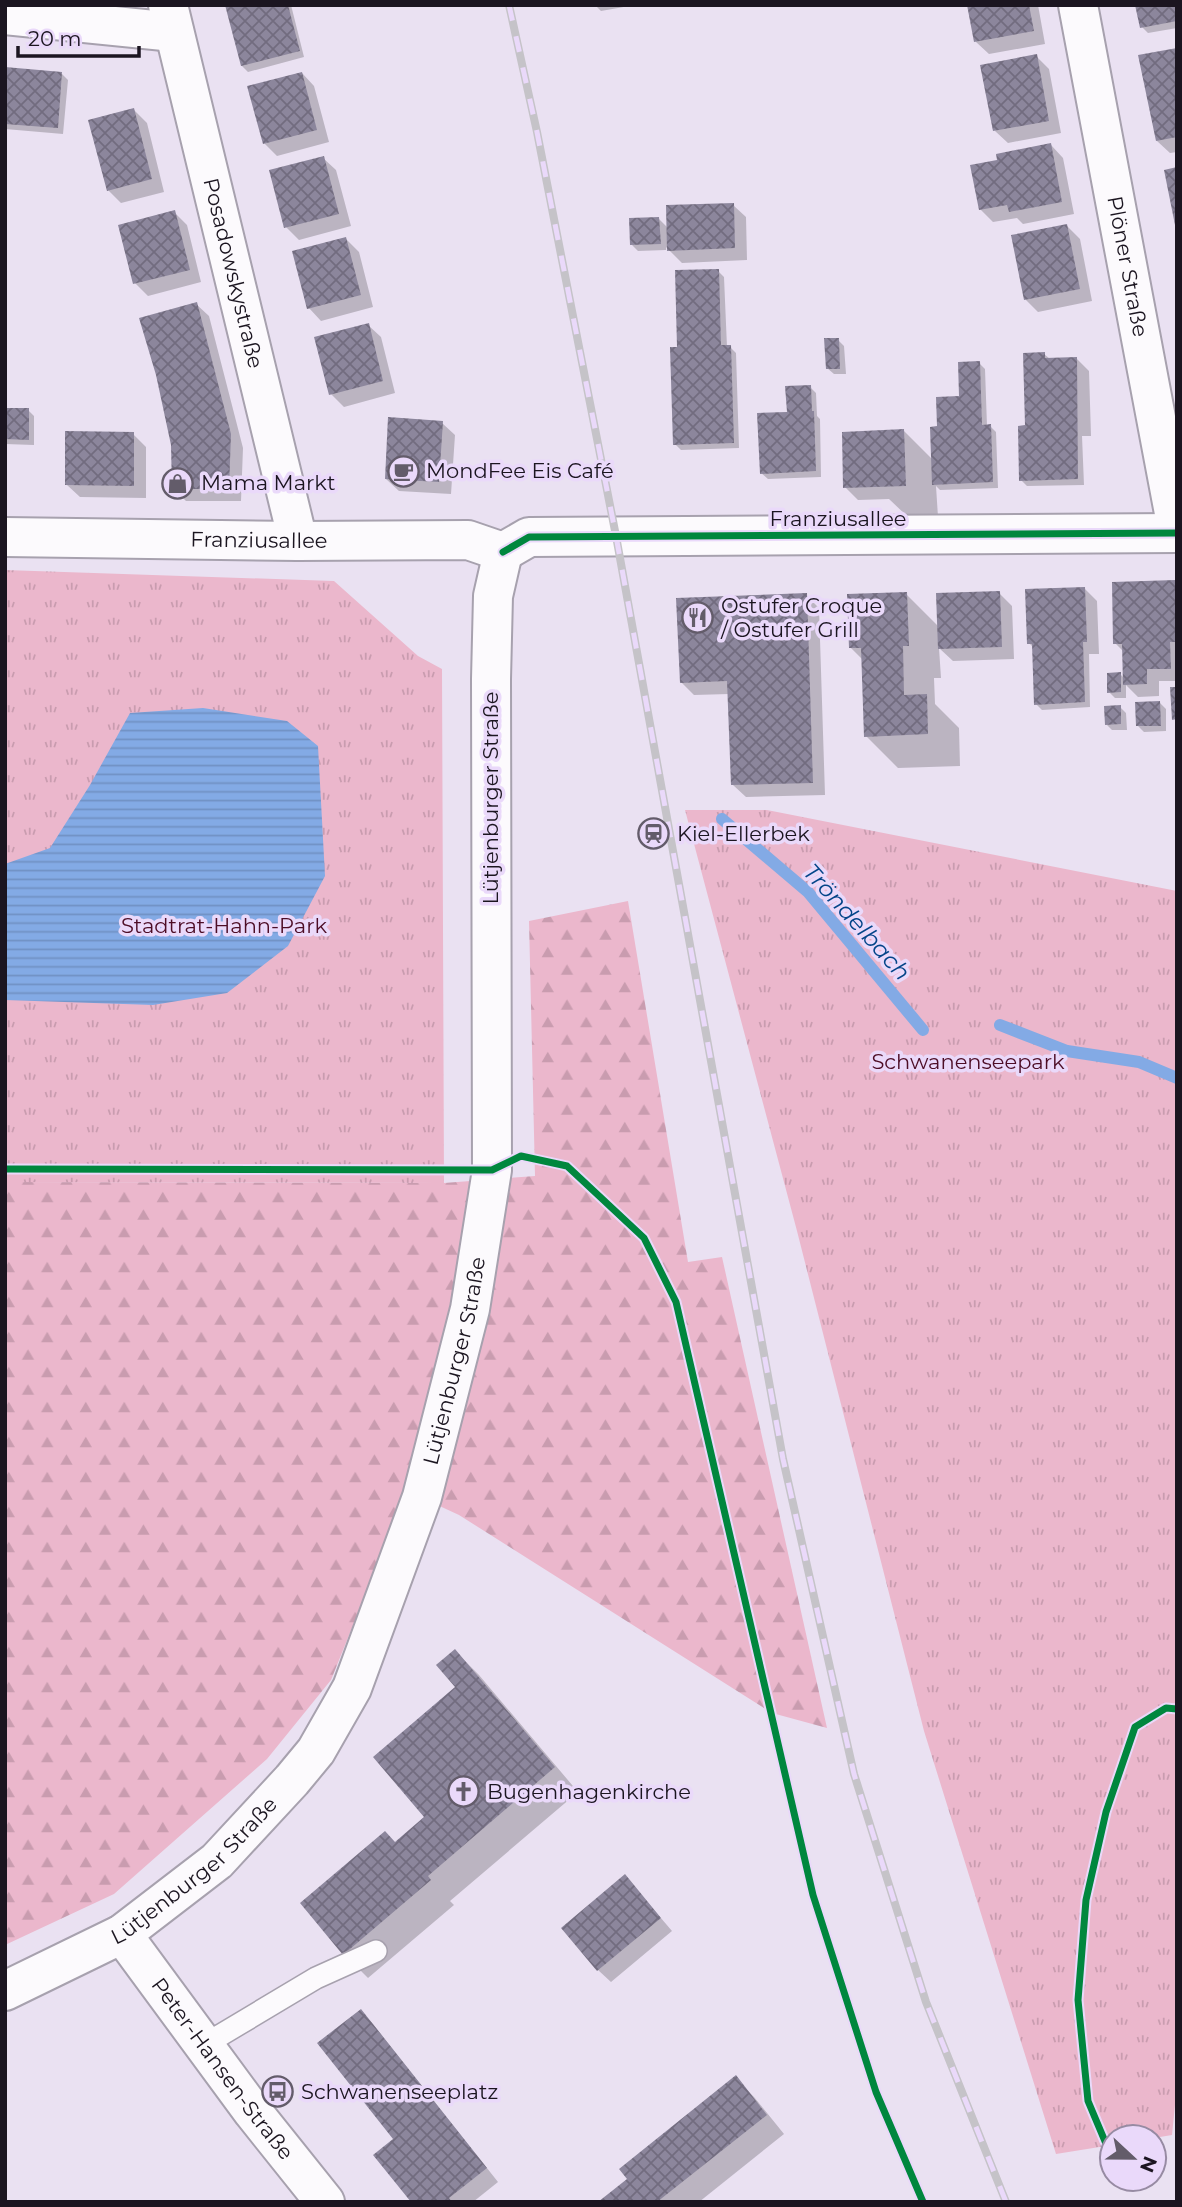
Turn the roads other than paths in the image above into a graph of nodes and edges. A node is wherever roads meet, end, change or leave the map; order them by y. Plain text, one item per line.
1 (1077, 5) edge
2 (5, 15) edge
3 (171, 19) edge
4 (1177, 531) edge
5 (5, 537) edge
6 (298, 541) junction
7 (503, 552) junction
8 (122, 1934) junction
9 (376, 1951) dead end
10 (5, 1991) edge
11 (204, 2045) junction
12 (326, 2202) edge

1 - 4 street, Plöner Straße
2 - 3 street
3 - 6 street, Posadowskystraße
4 - 7 street, Franziusallee
5 - 6 street, Franziusallee
6 - 7 street, Franziusallee
7 - 8 street, Lütjenburger Straße
8 - 10 street, Lütjenburger Straße
8 - 11 street, Peter-Hansen-Straße
9 - 11 lane
11 - 12 street, Peter-Hansen-Straße

